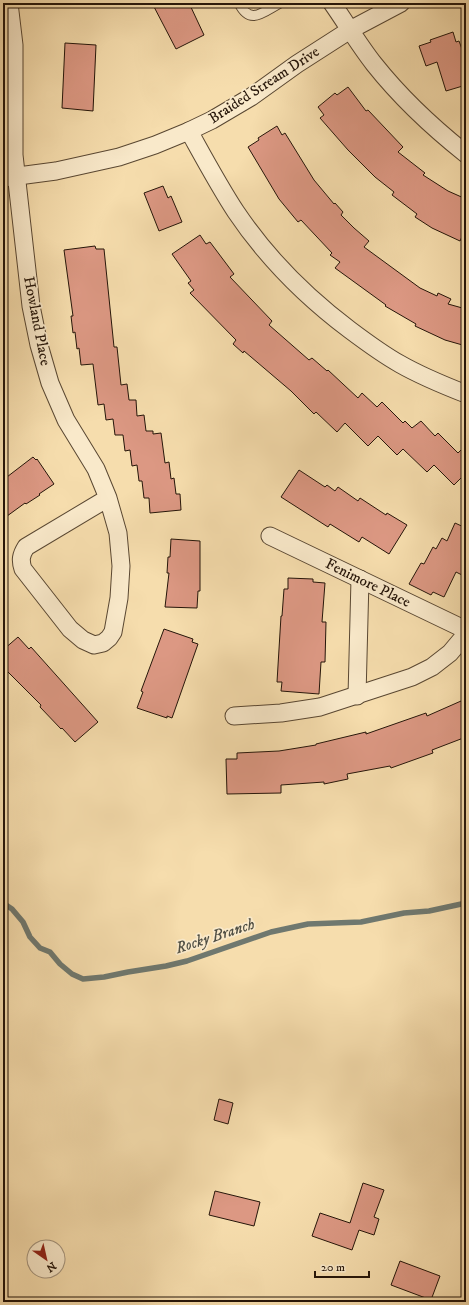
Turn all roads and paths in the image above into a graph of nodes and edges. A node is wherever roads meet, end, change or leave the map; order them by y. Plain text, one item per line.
1 (9, 3) edge
2 (239, 3) edge
3 (280, 3) edge
4 (332, 3) edge
5 (401, 3) edge
6 (350, 30) junction
7 (189, 131) junction
8 (466, 154) edge
9 (10, 178) edge
10 (466, 394) edge
11 (108, 498) junction
12 (270, 536) dead end
13 (360, 579) junction
14 (466, 630) edge
15 (466, 634) edge
16 (357, 696) junction
17 (234, 716) dead end

1 - 9 street, Howland Place
2 - 3 lane
4 - 6 street
5 - 6 street, Braided Stream Drive
6 - 7 street, Braided Stream Drive
6 - 8 street
7 - 9 street, Braided Stream Drive
7 - 10 street
9 - 11 street, Howland Place
11 - 11 street, Howland Place
12 - 13 street, Fenimore Place
13 - 14 street, Fenimore Place
13 - 16 street
15 - 16 street
16 - 17 street

